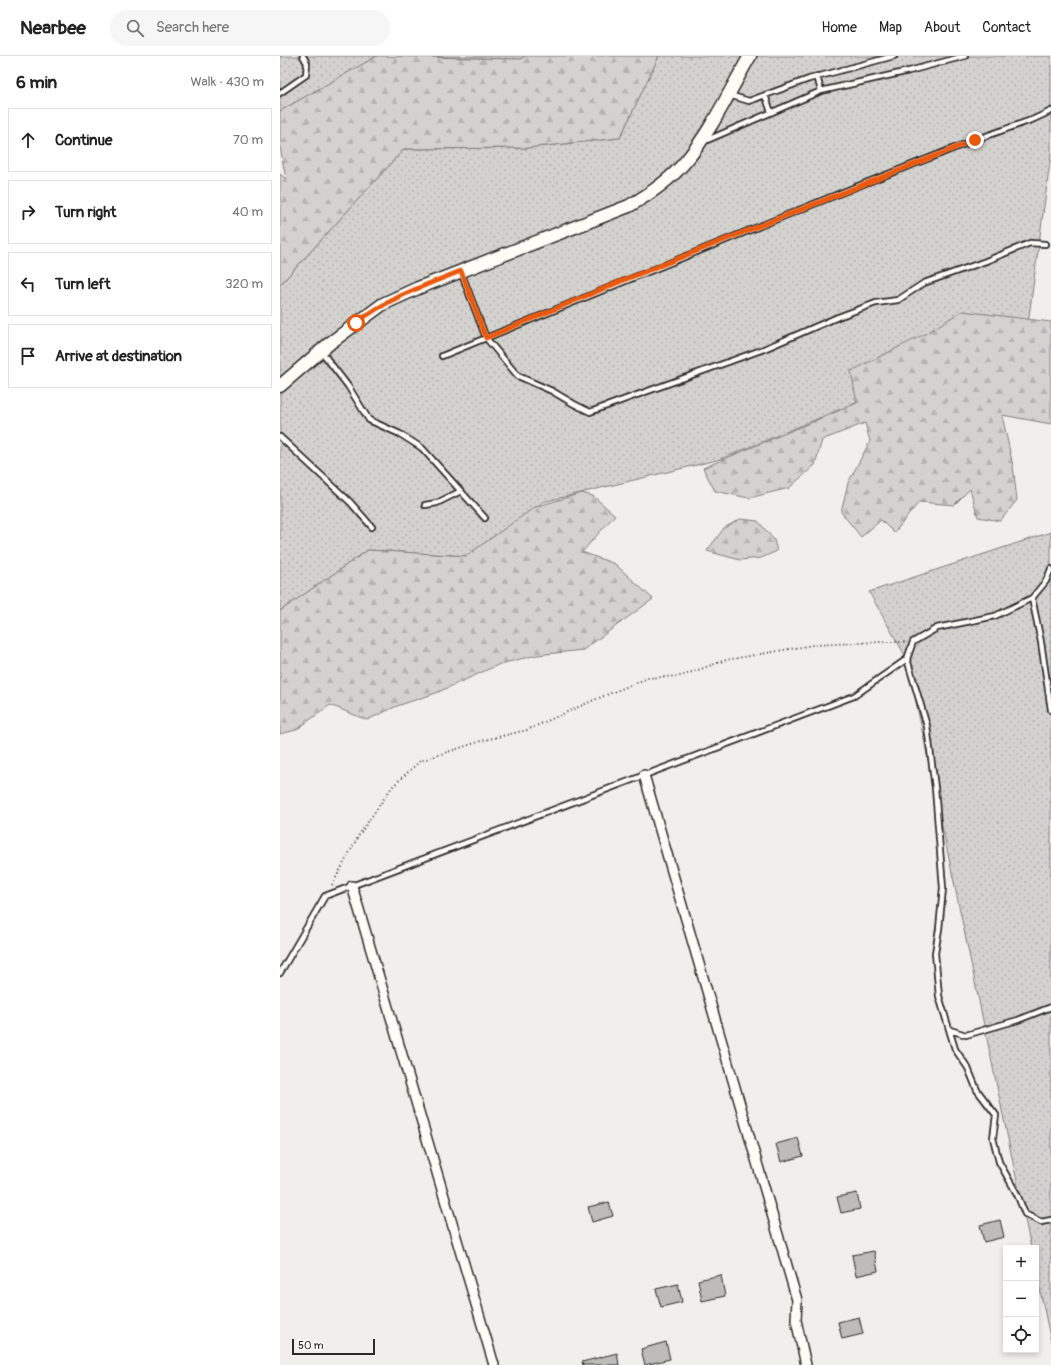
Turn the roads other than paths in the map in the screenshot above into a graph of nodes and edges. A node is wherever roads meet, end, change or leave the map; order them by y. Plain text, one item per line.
1 (303, 56) edge
2 (750, 56) edge
3 (894, 56) edge
4 (965, 56) edge
5 (817, 76) junction
6 (821, 91) junction
7 (280, 93) edge
8 (728, 94) junction
9 (765, 95) junction
10 (1051, 111) edge
11 (771, 112) junction
12 (698, 144) junction
13 (1045, 244) dead end
14 (461, 271) junction
15 (486, 338) junction
16 (321, 350) junction
17 (442, 356) dead end
18 (280, 386) edge
19 (280, 437) edge
20 (460, 491) junction
21 (425, 505) dead end
22 (485, 518) dead end
23 (372, 528) dead end
24 (1051, 569) edge
25 (1032, 598) junction
26 (907, 659) junction
27 (1051, 710) edge
28 (644, 775) junction
29 (352, 886) junction
30 (280, 973) edge
31 (1051, 1007) edge
32 (950, 1030) junction
33 (1051, 1220) edge
34 (494, 1365) edge
35 (806, 1365) edge

1 - 7 lane
2 - 8 street
3 - 5 lane
4 - 6 lane
5 - 6 lane
5 - 9 lane
6 - 11 lane
8 - 9 lane
8 - 12 street
9 - 11 lane
10 - 15 lane
11 - 12 lane
12 - 14 street
13 - 15 lane
14 - 15 lane
14 - 16 street
15 - 17 lane
16 - 18 street
16 - 20 lane
19 - 23 lane
20 - 21 lane
20 - 22 lane
24 - 25 lane
25 - 26 lane
25 - 27 lane
26 - 28 lane
26 - 32 lane
28 - 29 lane
28 - 35 street
29 - 30 lane
29 - 34 street
31 - 32 lane
32 - 33 lane

